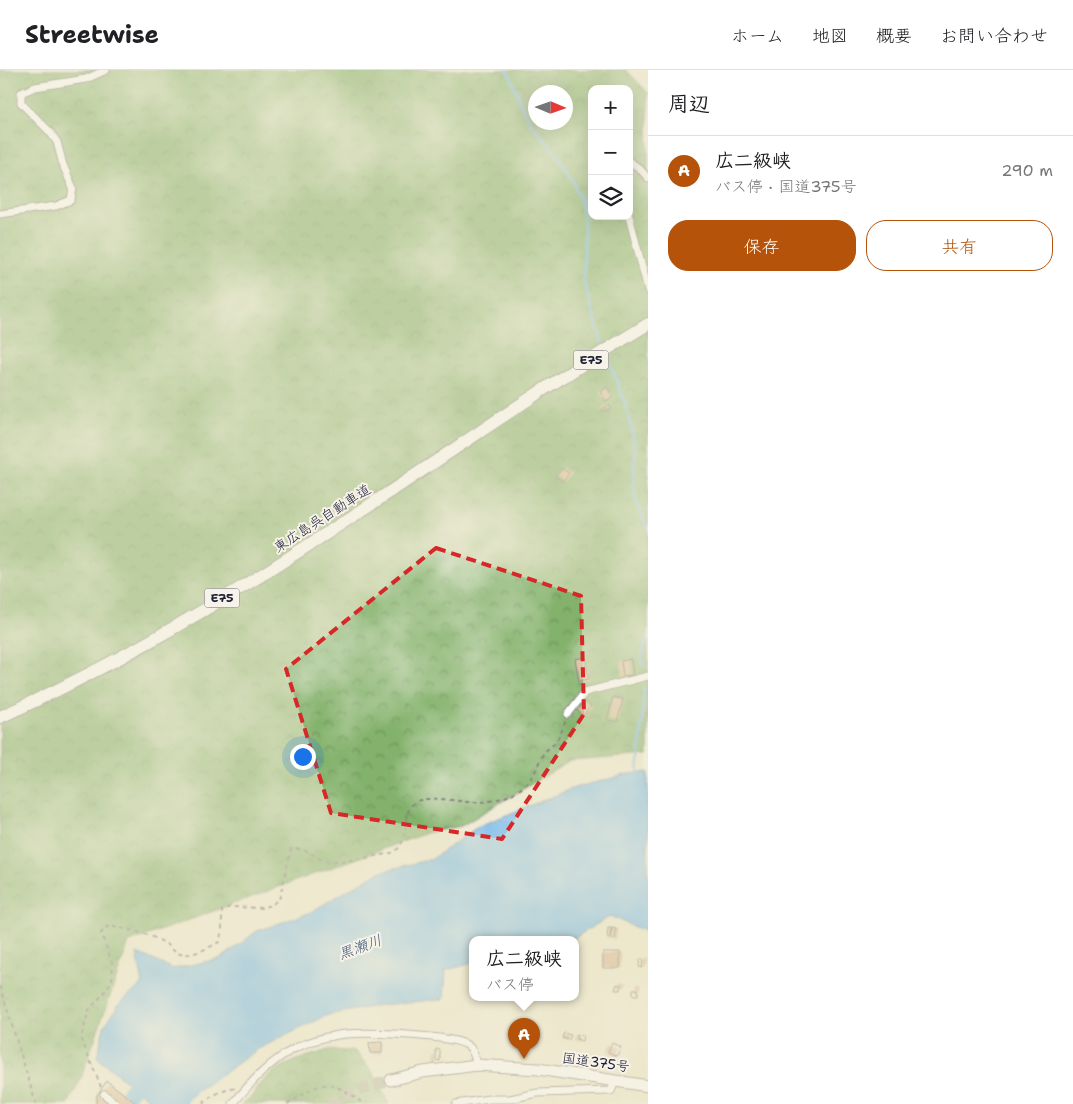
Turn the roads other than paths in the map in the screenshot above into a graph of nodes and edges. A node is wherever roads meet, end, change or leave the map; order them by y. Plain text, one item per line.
1 (106, 70) edge
2 (633, 164) edge
3 (648, 178) edge
4 (0, 214) edge
5 (630, 220) edge
6 (648, 290) edge
7 (648, 324) edge
8 (648, 676) edge
9 (568, 714) road end
10 (0, 717) edge
11 (476, 1065) junction
12 (391, 1080) tunnel mouth
13 (616, 1080) junction
14 (648, 1086) edge
15 (104, 1094) road end
16 (116, 1104) edge
17 (234, 1104) edge
18 (456, 1104) edge

1 - 4 street
2 - 3 street
5 - 6 street
7 - 10 highway, 東広島呉自動車道 / E75
8 - 9 street
11 - 12 highway, 国道375号
11 - 13 highway, 国道375号
11 - 17 street
13 - 14 highway, 国道375号
13 - 18 street
15 - 16 street

